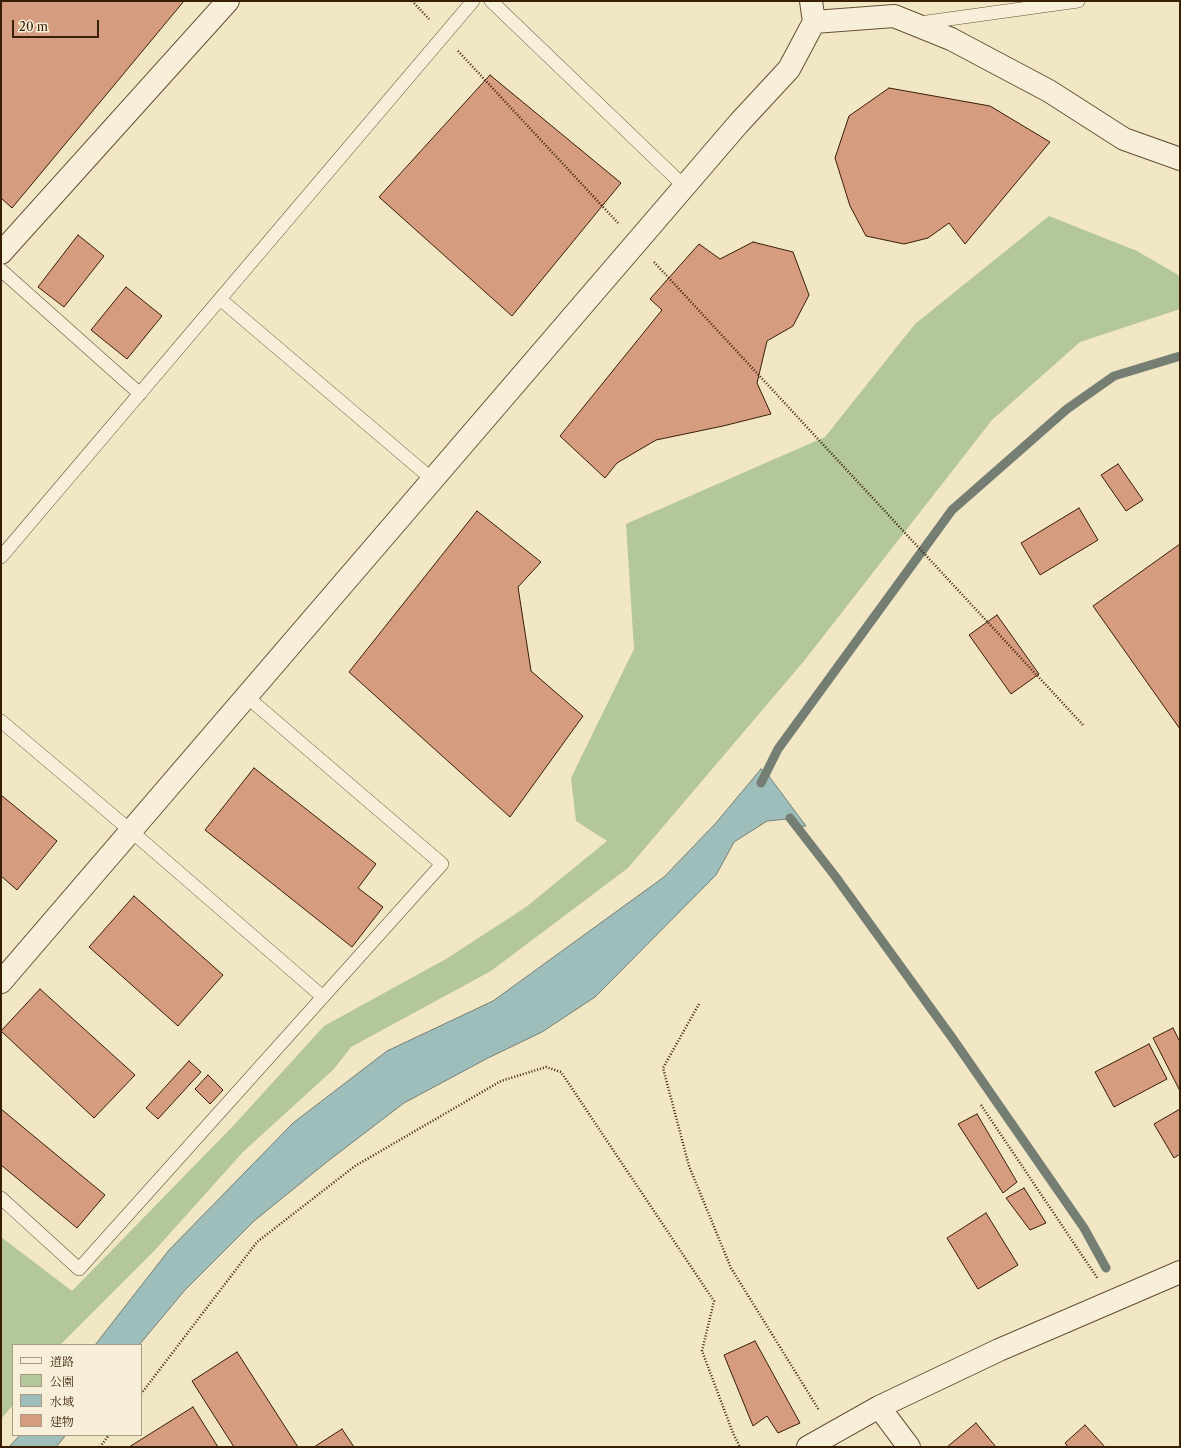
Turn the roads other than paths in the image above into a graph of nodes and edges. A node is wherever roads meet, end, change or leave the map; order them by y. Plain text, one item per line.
1 (228, 1) edge
2 (473, 1) edge
3 (491, 1) edge
4 (1078, 1) edge
5 (812, 11) edge
6 (914, 24) junction
7 (1180, 159) edge
8 (685, 187) junction
9 (1, 253) edge
10 (1, 270) edge
11 (220, 299) junction
12 (140, 394) junction
13 (432, 480) junction
14 (1, 557) edge
15 (246, 696) junction
16 (1, 720) edge
17 (131, 831) junction
18 (1, 982) edge
19 (323, 997) junction
20 (1, 1198) edge
21 (1180, 1272) edge
22 (879, 1407) junction
23 (808, 1447) edge
24 (909, 1447) edge

1 - 9 street
2 - 11 lane
3 - 8 lane
4 - 6 lane
5 - 6 street
5 - 8 street
6 - 7 street
8 - 13 street
10 - 12 lane
11 - 12 lane
11 - 13 lane
12 - 14 lane
13 - 15 street
15 - 17 street
15 - 19 lane
16 - 17 lane
17 - 18 street
17 - 19 lane
19 - 20 lane
21 - 22 street
22 - 23 street
22 - 24 street

